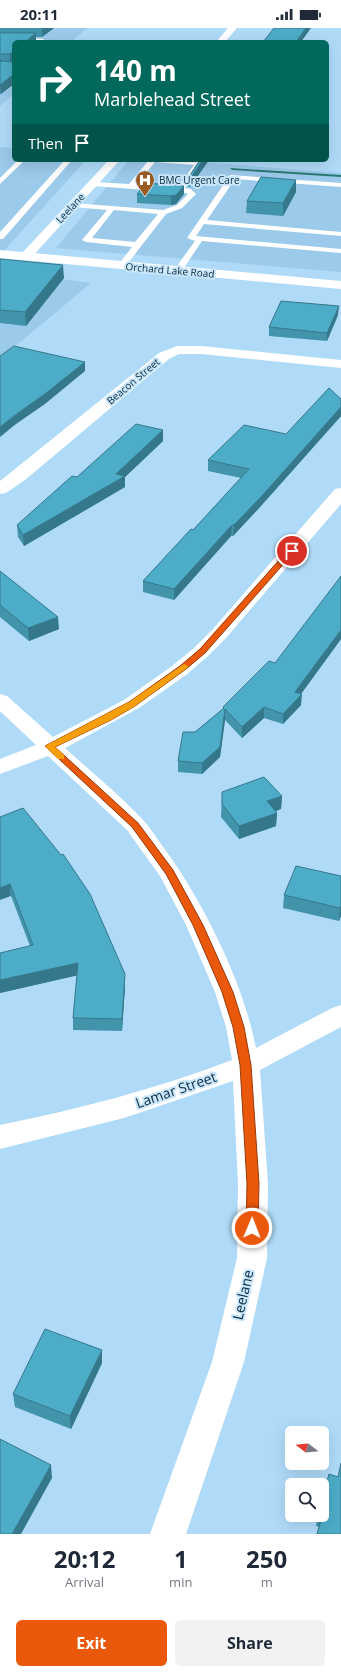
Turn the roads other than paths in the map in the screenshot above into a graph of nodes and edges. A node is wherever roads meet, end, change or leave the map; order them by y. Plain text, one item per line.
1 (233, 28) edge
2 (0, 38) edge
3 (29, 40) edge
4 (222, 40) edge
5 (20, 162) edge
6 (67, 162) edge
7 (113, 162) edge
8 (151, 162) edge
9 (176, 162) edge
10 (0, 182) edge
11 (93, 184) junction
12 (341, 185) edge
13 (131, 186) junction
14 (180, 190) junction
15 (73, 205) junction
16 (112, 208) junction
17 (163, 212) junction
18 (202, 222) junction
19 (341, 234) edge
20 (0, 237) edge
21 (200, 239) junction
22 (139, 245) junction
23 (341, 251) edge
24 (0, 254) edge
25 (26, 256) junction
26 (122, 265) junction
27 (178, 270) junction
28 (341, 285) edge
29 (341, 364) edge
30 (0, 489) edge
31 (341, 493) edge
32 (0, 700) edge
33 (50, 746) junction
34 (0, 767) edge
35 (341, 1015) edge
36 (246, 1065) junction
37 (0, 1137) edge
38 (168, 1534) edge

1 - 4 street
2 - 3 lane
5 - 10 lane
6 - 20 lane
7 - 11 street, Leelane
8 - 13 lane
9 - 14 lane
11 - 13 lane
11 - 15 street, Leelane
12 - 18 lane
13 - 14 lane
14 - 17 lane
15 - 16 lane
15 - 25 street, Leelane
16 - 17 lane
16 - 22 lane
17 - 22 lane
18 - 19 lane
18 - 21 lane
21 - 23 lane
21 - 27 lane
22 - 26 lane
24 - 25 street, Orchard Lake Road
25 - 26 street, Orchard Lake Road
26 - 27 street, Orchard Lake Road
27 - 28 street, Orchard Lake Road
29 - 30 street, Beacon Street
31 - 33 street
32 - 33 street, Leelane
33 - 34 street
33 - 36 street, Leelane
35 - 36 street, Lamar Street
36 - 37 street, Lamar Street
36 - 38 street, Leelane

